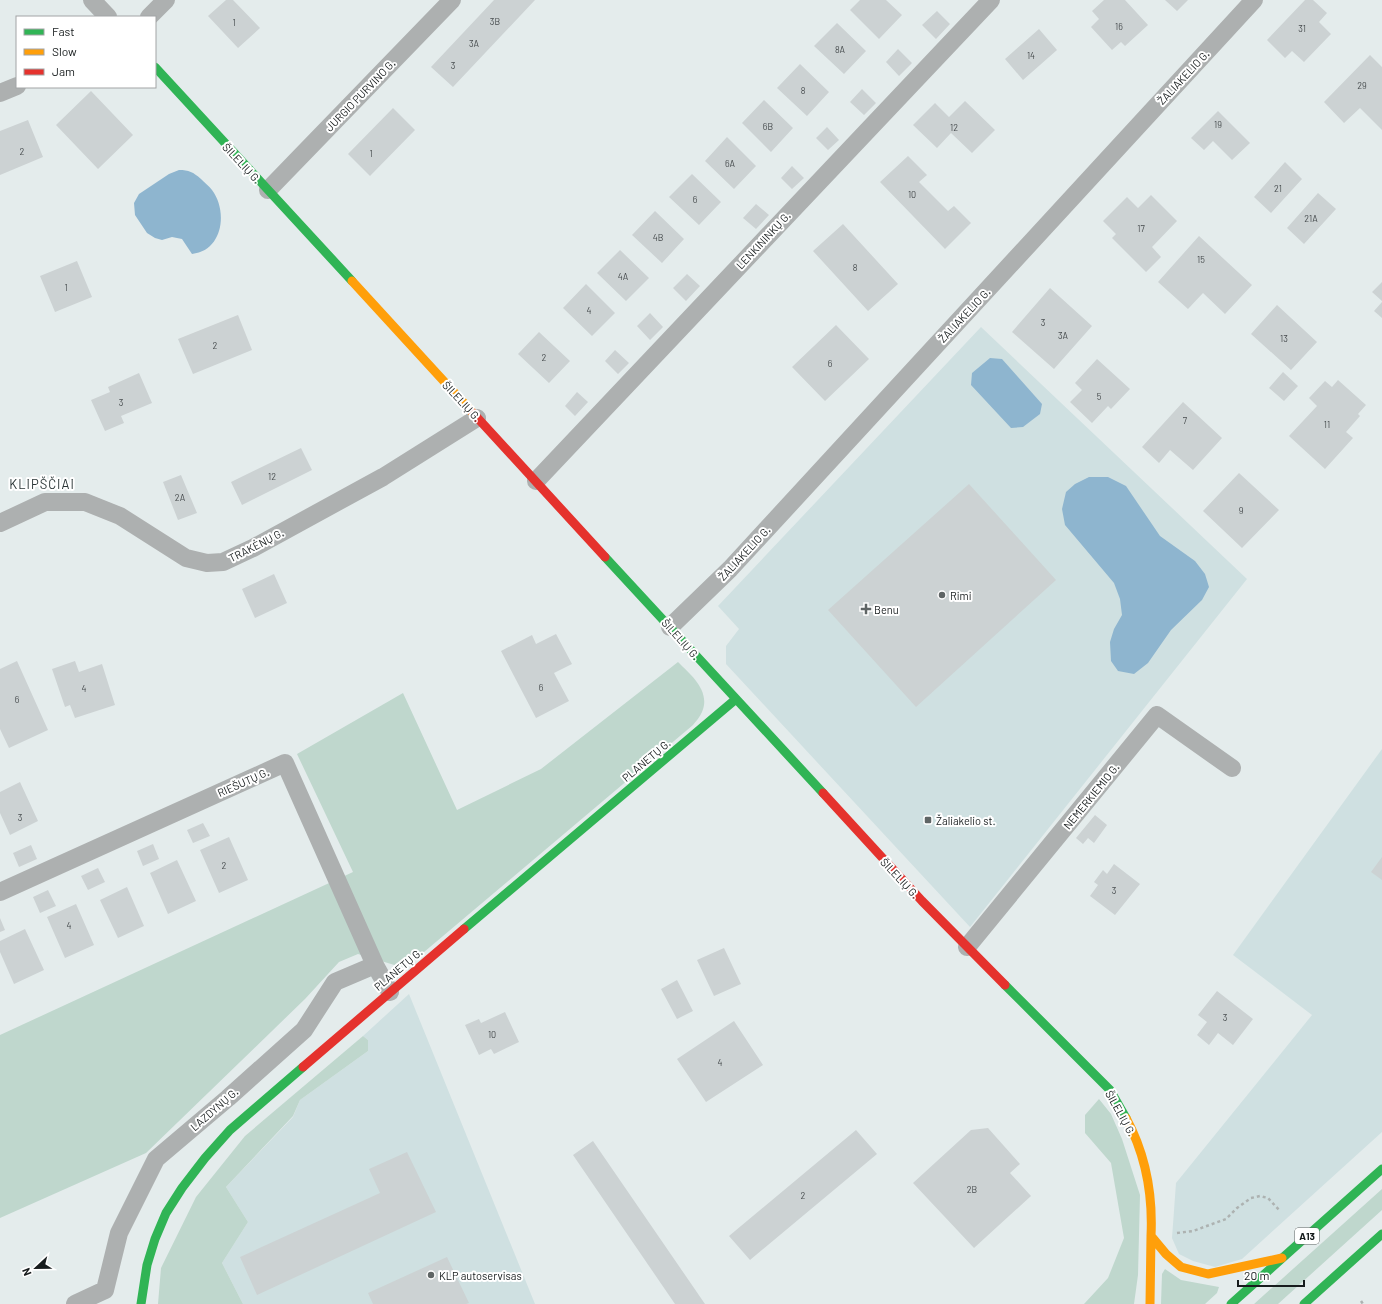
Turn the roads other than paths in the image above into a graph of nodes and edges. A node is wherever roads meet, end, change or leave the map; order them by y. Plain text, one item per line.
1 (92, 0) edge
2 (166, 0) edge
3 (452, 0) edge
4 (991, 0) edge
5 (1254, 0) edge
6 (107, 16) edge
7 (150, 16) edge
8 (156, 68) edge
9 (16, 86) edge
10 (0, 93) edge
11 (268, 190) junction
12 (478, 418) junction
13 (536, 481) junction
14 (0, 523) edge
15 (670, 627) junction
16 (736, 699) junction
17 (1232, 768) dead end
18 (0, 892) edge
19 (967, 947) junction
20 (375, 966) junction
21 (390, 992) junction
22 (1382, 1169) edge
23 (1382, 1234) edge
24 (1151, 1236) junction
25 (1283, 1258) junction
26 (1322, 1288) junction
27 (75, 1304) edge
28 (141, 1304) edge
29 (1150, 1304) edge
30 (1231, 1304) edge
31 (1304, 1304) edge
32 (1313, 1304) edge

1 - 6 street
2 - 7 street
3 - 11 street, JURGIO PURVINO G.
4 - 13 street, LENKININKŲ G.
5 - 15 street, ŽALIAKELIO G.
8 - 11 main road, ŠILELIŲ G.
9 - 10 street
11 - 12 main road, ŠILELIŲ G.
12 - 13 main road, ŠILELIŲ G.
12 - 14 street, TRAKĖNŲ G.
13 - 15 main road, ŠILELIŲ G.
15 - 16 main road, ŠILELIŲ G.
16 - 19 main road, ŠILELIŲ G.
16 - 21 main road, PLANETŲ G.
17 - 19 street, NEMERKIEMIO G.
18 - 20 street, RIEŠUTŲ G.
19 - 24 main road, ŠILELIŲ G.
20 - 21 street
20 - 27 street, LAZDYNŲ G.
21 - 28 main road, PLANETŲ G.
22 - 25 main road, A13
23 - 26 main road
24 - 25 main road
24 - 29 main road, ŠILELIŲ G.
25 - 30 main road, A13
26 - 31 main road
26 - 32 main road

